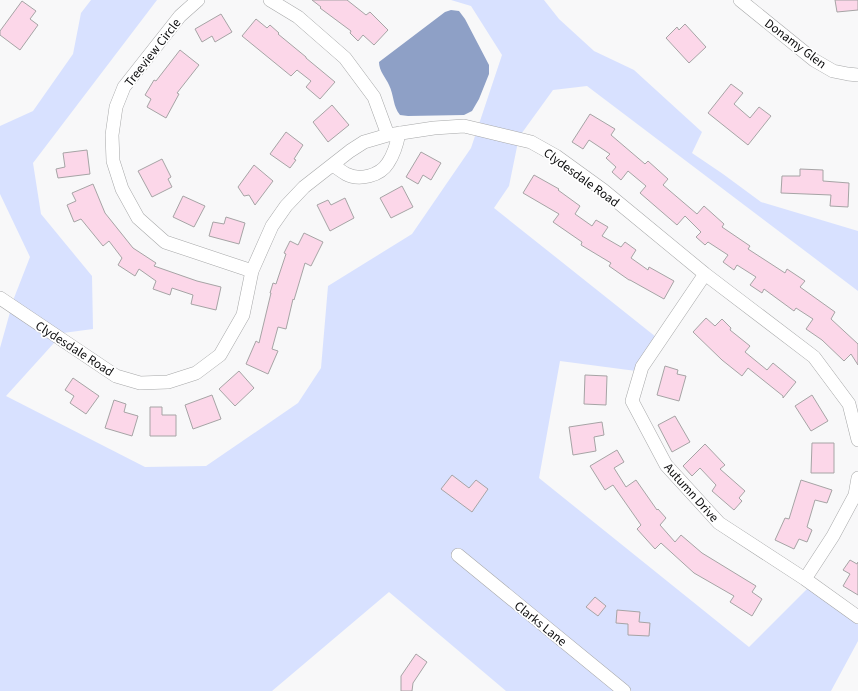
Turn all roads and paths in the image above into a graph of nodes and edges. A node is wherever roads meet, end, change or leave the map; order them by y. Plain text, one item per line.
1 (198, 0) edge
2 (270, 0) edge
3 (740, 0) edge
4 (858, 75) edge
5 (394, 134) junction
6 (333, 165) junction
7 (252, 271) junction
8 (705, 274) junction
9 (0, 298) edge
10 (858, 440) edge
11 (858, 478) edge
12 (458, 555) dead end
13 (805, 580) junction
14 (858, 617) edge
15 (624, 691) edge

1 - 7 street, Treeview Circle
2 - 5 street
3 - 4 street, Donamy Glen
5 - 6 street, Clydesdale Road
5 - 6 street
5 - 8 street, Clydesdale Road
6 - 7 street, Clydesdale Road
7 - 9 street, Clydesdale Road
8 - 10 street, Clydesdale Road
8 - 13 street, Autumn Drive
11 - 13 street
12 - 15 street, Clarks Lane
13 - 14 street, Autumn Drive

